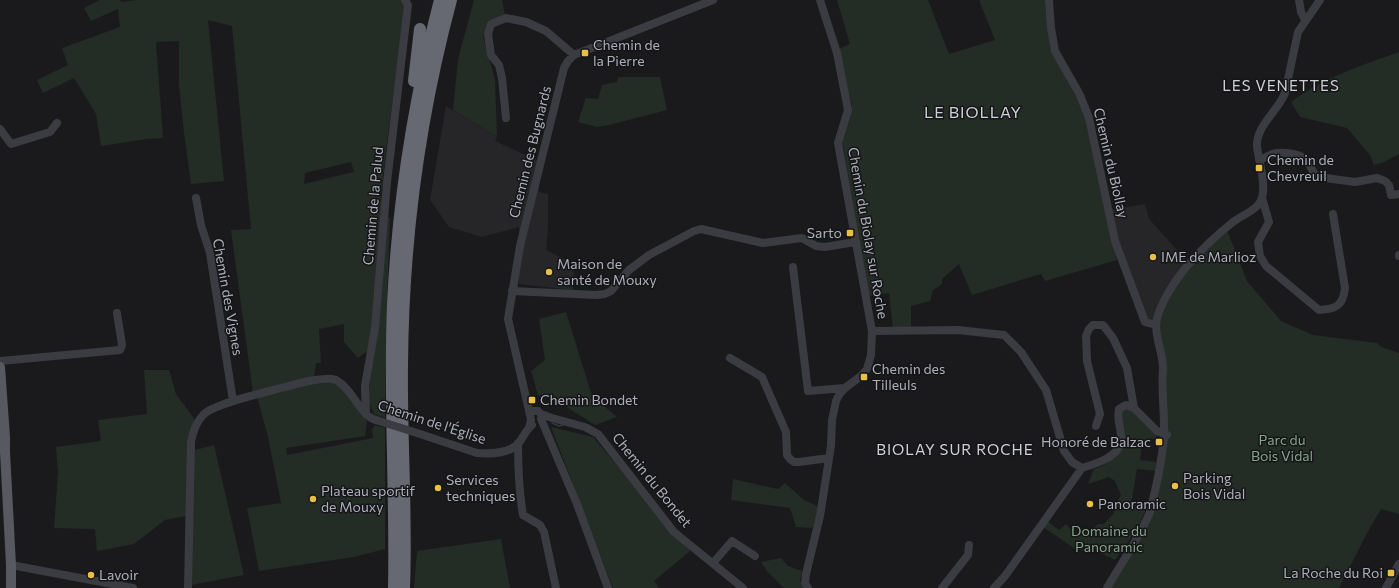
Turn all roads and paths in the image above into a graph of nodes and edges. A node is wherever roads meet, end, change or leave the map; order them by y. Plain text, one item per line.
1 (405, 0) edge
2 (440, 0) edge
3 (450, 0) edge
4 (713, 0) edge
5 (820, 0) edge
6 (1048, 0) edge
7 (1299, 0) edge
8 (1320, 0) edge
9 (1305, 20) junction
10 (420, 29) dead end
11 (574, 55) junction
12 (506, 118) dead end
13 (57, 123) dead end
14 (0, 129) edge
15 (1260, 157) junction
16 (406, 164) junction
17 (1399, 194) edge
18 (196, 198) dead end
19 (1260, 201) junction
20 (1333, 214) dead end
21 (855, 242) junction
22 (793, 267) dead end
23 (512, 291) junction
24 (118, 312) dead end
25 (1156, 324) junction
26 (872, 332) junction
27 (730, 358) dead end
28 (0, 361) edge
29 (0, 367) edge
30 (844, 388) junction
31 (233, 401) junction
32 (1134, 408) junction
33 (366, 414) junction
34 (537, 420) junction
35 (1096, 426) dead end
36 (1163, 433) junction
37 (518, 443) junction
38 (828, 458) junction
39 (1082, 468) junction
40 (5, 519) edge
41 (969, 544) dead end
42 (756, 556) dead end
43 (713, 563) junction
44 (1399, 564) edge
45 (11, 565) junction
46 (11, 588) edge
47 (133, 588) edge
48 (188, 588) edge
49 (394, 588) edge
50 (404, 588) edge
51 (556, 588) edge
52 (608, 588) edge
53 (743, 588) edge
54 (808, 588) edge
55 (942, 588) edge
56 (994, 588) edge
57 (1107, 588) edge
58 (1386, 588) edge

1 - 33 street, Chemin de la Palud
2 - 16 highway
3 - 50 highway
4 - 11 street
5 - 21 street, Chemin du Biolay sur Roche
6 - 25 street, Chemin du Biollay
7 - 9 street
8 - 9 street
9 - 15 street
10 - 16 highway
11 - 12 street
11 - 23 street, Chemin des Bugnards
13 - 14 street
15 - 17 street
15 - 19 street
16 - 49 highway
18 - 31 street, Chemin des Vignes
19 - 20 street
19 - 25 street
21 - 23 street
21 - 26 street, Chemin du Biolay sur Roche
22 - 30 street
23 - 34 street, Chemin des Bugnards
24 - 28 street
25 - 36 street
26 - 30 street, Chemin du Biolay sur Roche
26 - 39 street
27 - 38 street
29 - 40 main road
30 - 38 street
31 - 33 street, Chemin de l'Église
31 - 48 street, Chemin de l'Église
32 - 35 street
32 - 36 street
32 - 39 street
33 - 37 street, Chemin de l'Église, bridge
34 - 37 street, Chemin de l'Église
34 - 43 street, Chemin du Bondet
34 - 52 street, Chemin des Bugnards
36 - 57 street
37 - 51 street
38 - 54 street
39 - 56 street
40 - 45 main road
41 - 55 street
42 - 43 street
43 - 53 street, Chemin du Bondet
44 - 58 street
45 - 46 main road
45 - 47 street

